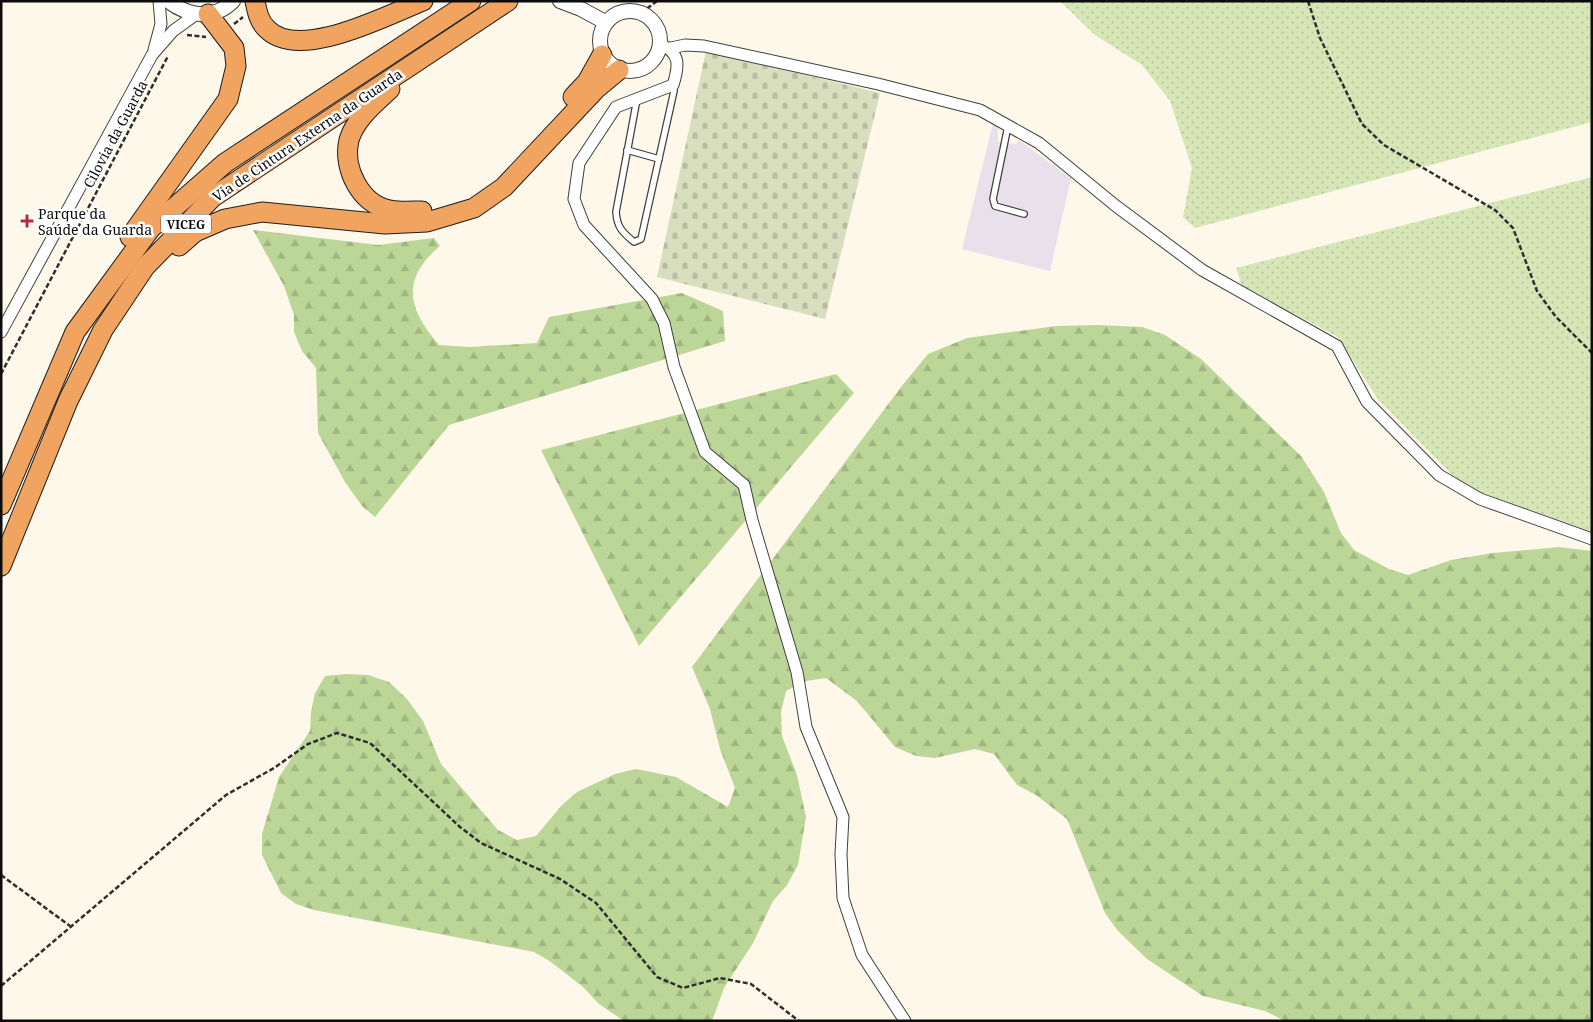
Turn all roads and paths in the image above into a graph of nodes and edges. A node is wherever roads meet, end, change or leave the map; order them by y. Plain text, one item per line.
1 (159, 1) edge
2 (168, 1) edge
3 (233, 1) edge
4 (423, 1) edge
5 (471, 1) edge
6 (508, 1) edge
7 (560, 1) edge
8 (657, 1) edge
9 (1308, 1) edge
10 (255, 3) edge
11 (641, 13) junction
12 (201, 14) junction
13 (606, 22) junction
14 (224, 33) junction
15 (186, 35) dead end
16 (665, 46) junction
17 (152, 55) junction
18 (169, 55) dead end
19 (602, 55) junction
20 (424, 56) junction
21 (619, 70) junction
22 (673, 85) junction
23 (638, 97) junction
24 (1008, 126) junction
25 (628, 150) junction
26 (659, 159) junction
27 (1024, 214) dead end
28 (102, 330) junction
29 (1, 332) edge
30 (74, 332) junction
31 (1592, 353) edge
32 (1, 374) edge
33 (1, 505) edge
34 (1592, 540) edge
35 (1, 566) edge
36 (1, 875) edge
37 (71, 927) junction
38 (1, 986) edge
39 (799, 1021) edge
40 (905, 1021) edge

1 - 17 street
2 - 12 street
3 - 12 street
4 - 10 highway
5 - 30 highway, Via de Cintura Externa da Guarda / VICEG
6 - 20 highway, Via de Cintura Externa da Guarda / VICEG
7 - 13 street
8 - 11 path
9 - 31 path
10 - 14 path
11 - 13 street
11 - 16 street
12 - 14 highway
12 - 17 street
13 - 19 street
14 - 15 path
14 - 30 highway
16 - 21 street
16 - 22 street
16 - 24 street
17 - 29 street
18 - 32 path, Cilovia da Guarda
19 - 20 highway
19 - 21 street
20 - 28 highway, Via de Cintura Externa da Guarda / VICEG
21 - 28 highway
22 - 23 street
22 - 26 lane
23 - 25 lane
23 - 40 street
24 - 27 lane
24 - 34 street
25 - 26 lane
25 - 26 lane
28 - 35 highway, Via de Cintura Externa da Guarda / VICEG
30 - 33 highway, Via de Cintura Externa da Guarda / VICEG
36 - 37 path
37 - 38 path
37 - 39 path

